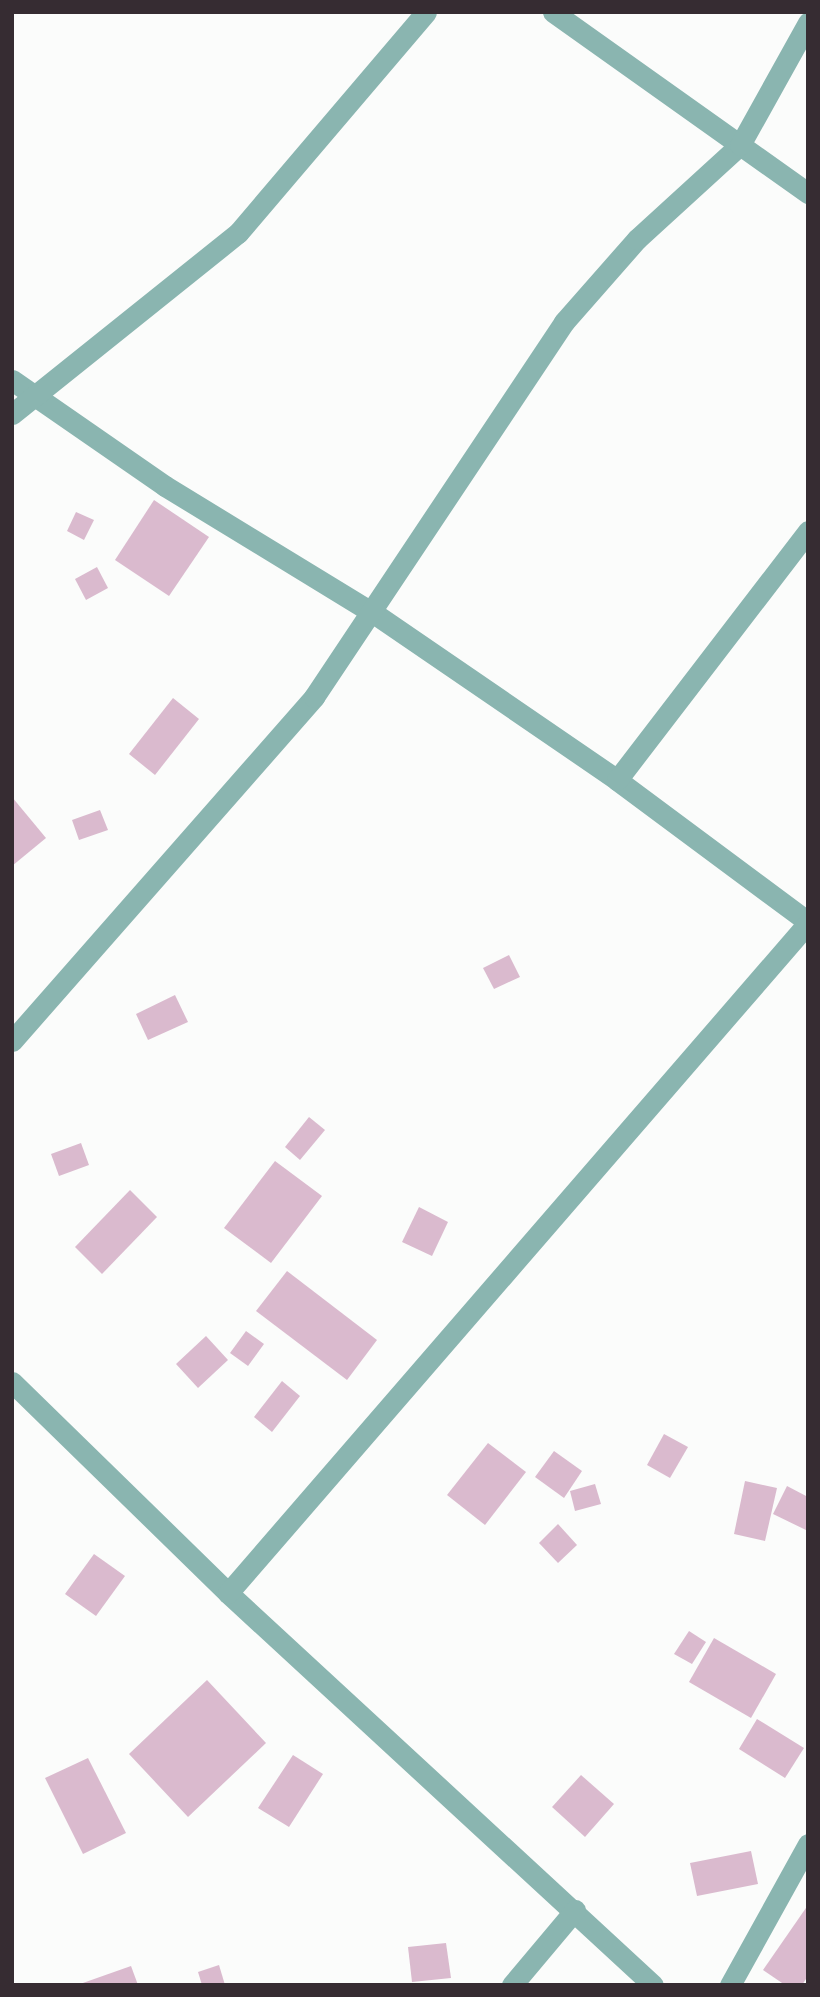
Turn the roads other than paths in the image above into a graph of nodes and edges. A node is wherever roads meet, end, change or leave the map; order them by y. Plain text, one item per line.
1 (426, 12) edge
2 (553, 12) edge
3 (808, 23) edge
4 (740, 145) junction
5 (808, 193) edge
6 (12, 380) edge
7 (36, 395) junction
8 (12, 414) edge
9 (804, 543) edge
10 (374, 614) junction
11 (617, 780) junction
12 (808, 922) edge
13 (12, 1041) edge
14 (12, 1382) edge
15 (228, 1593) junction
16 (808, 1844) edge
17 (575, 1910) junction
18 (512, 1985) edge
19 (653, 1985) edge
20 (730, 1985) edge

1 - 7 street
2 - 4 street
3 - 4 street
4 - 5 street
4 - 10 street
6 - 7 street
7 - 8 street
7 - 10 street
9 - 11 street
10 - 11 street
10 - 13 street
11 - 12 street
12 - 15 street
14 - 15 street
15 - 17 street
16 - 20 street
17 - 18 street
17 - 19 street

